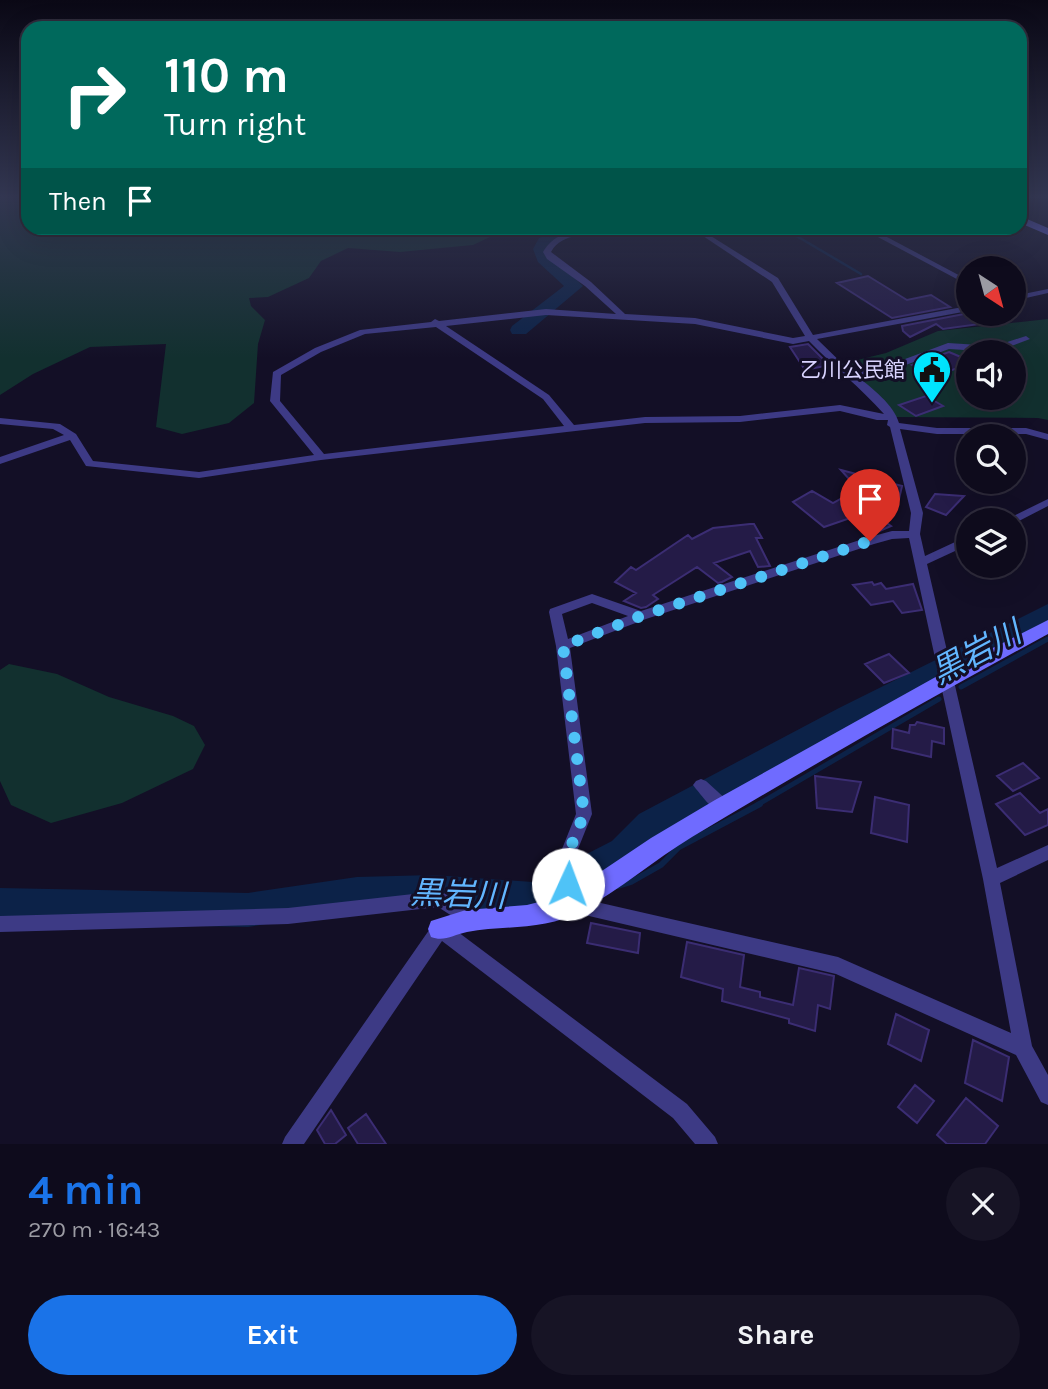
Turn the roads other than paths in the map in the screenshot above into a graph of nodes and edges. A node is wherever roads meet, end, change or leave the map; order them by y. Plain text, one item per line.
1 (547, 251) edge
2 (730, 251) edge
3 (909, 251) edge
4 (956, 277) edge
5 (1048, 291) edge
6 (1026, 296) edge
7 (956, 310) edge
8 (621, 314) junction
9 (435, 323) junction
10 (810, 337) junction
11 (1026, 339) dead end
12 (851, 376) junction
13 (0, 421) edge
14 (892, 421) junction
15 (572, 429) junction
16 (72, 436) junction
17 (1048, 437) edge
18 (321, 457) junction
19 (0, 461) edge
20 (1048, 502) edge
21 (1026, 513) edge
22 (914, 534) junction
23 (956, 546) edge
24 (922, 562) junction
25 (641, 616) junction
26 (1048, 626) edge
27 (563, 646) junction
28 (947, 672) junction
29 (701, 785) dead end
30 (722, 807) junction
31 (1048, 852) edge
32 (991, 879) junction
33 (572, 903) junction
34 (466, 921) junction
35 (0, 924) edge
36 (440, 929) junction
37 (1023, 1048) junction
38 (1048, 1095) edge
39 (292, 1144) edge
40 (708, 1144) edge

1 - 8 street
2 - 10 street
3 - 4 street
5 - 6 street
7 - 10 street
8 - 9 street
8 - 10 street
9 - 15 street
9 - 18 street
10 - 12 street
11 - 12 street
12 - 14 street
13 - 16 street
14 - 15 street
14 - 17 street
14 - 22 street
15 - 18 street
16 - 18 street
16 - 19 street
20 - 21 street
22 - 24 street
22 - 25 street
23 - 24 street
24 - 28 street
25 - 27 street
25 - 27 street
26 - 28 street
27 - 33 street
28 - 30 street
28 - 32 street
29 - 30 street
30 - 33 street
31 - 32 street
32 - 37 street
33 - 34 street
33 - 37 street
34 - 35 street
34 - 36 street
36 - 39 street
36 - 40 street
37 - 38 street

